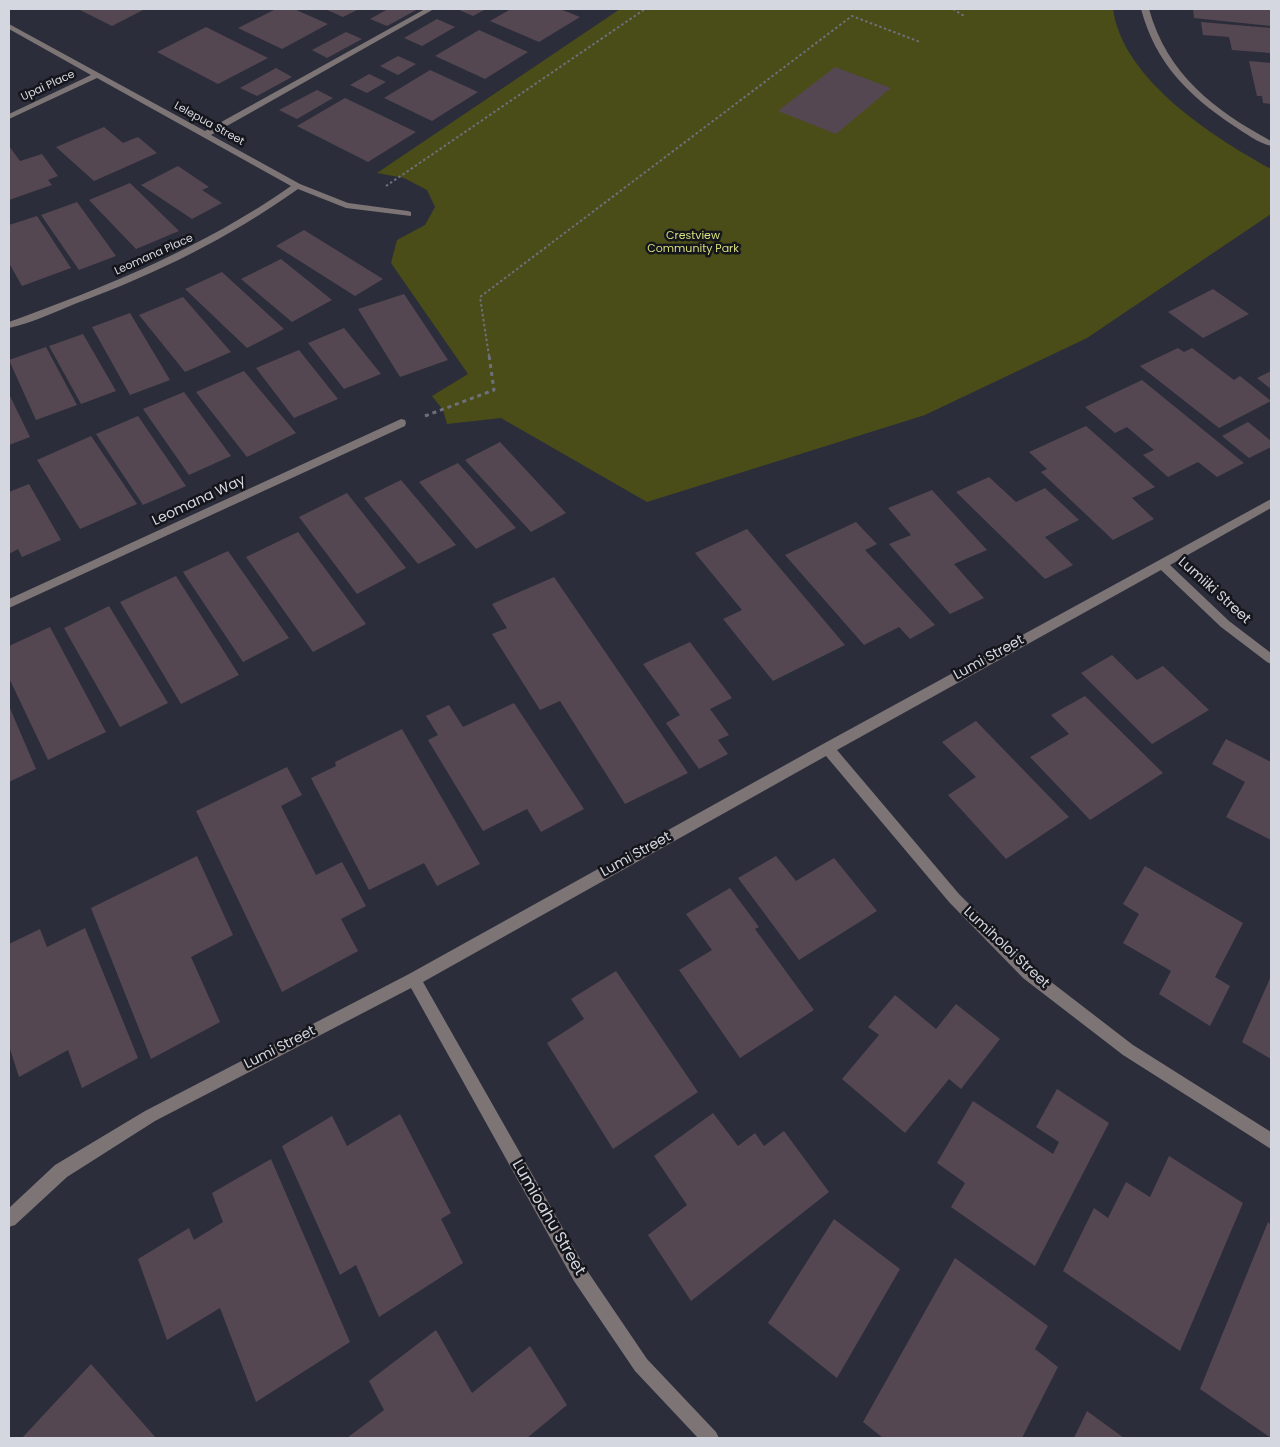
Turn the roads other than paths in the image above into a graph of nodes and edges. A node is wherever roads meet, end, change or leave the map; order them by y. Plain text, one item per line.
1 (430, 9) edge
2 (1145, 9) edge
3 (9, 26) edge
4 (97, 75) junction
5 (9, 117) edge
6 (205, 135) junction
7 (1271, 144) edge
8 (297, 186) junction
9 (408, 214) dead end
10 (9, 324) edge
11 (401, 423) road end
12 (1271, 503) edge
13 (1161, 563) junction
14 (9, 604) edge
15 (1271, 659) edge
16 (827, 748) junction
17 (414, 978) junction
18 (1271, 1141) edge
19 (9, 1219) edge
20 (710, 1438) edge

1 - 6 street
2 - 7 street
3 - 4 street, Lelepua Street
4 - 5 street, Upai Place
4 - 6 street, Lelepua Street
6 - 8 street, Lelepua Street
8 - 9 street, Lelepua Street
8 - 10 street, Leomana Place
11 - 14 street, Leomana Way
12 - 13 street, Lumi Street
13 - 15 street, Lumiiki Street
13 - 16 street, Lumi Street
16 - 17 street, Lumi Street
16 - 18 street, Lumiholoi Street
17 - 19 street, Lumi Street
17 - 20 street, Lumioahu Street

